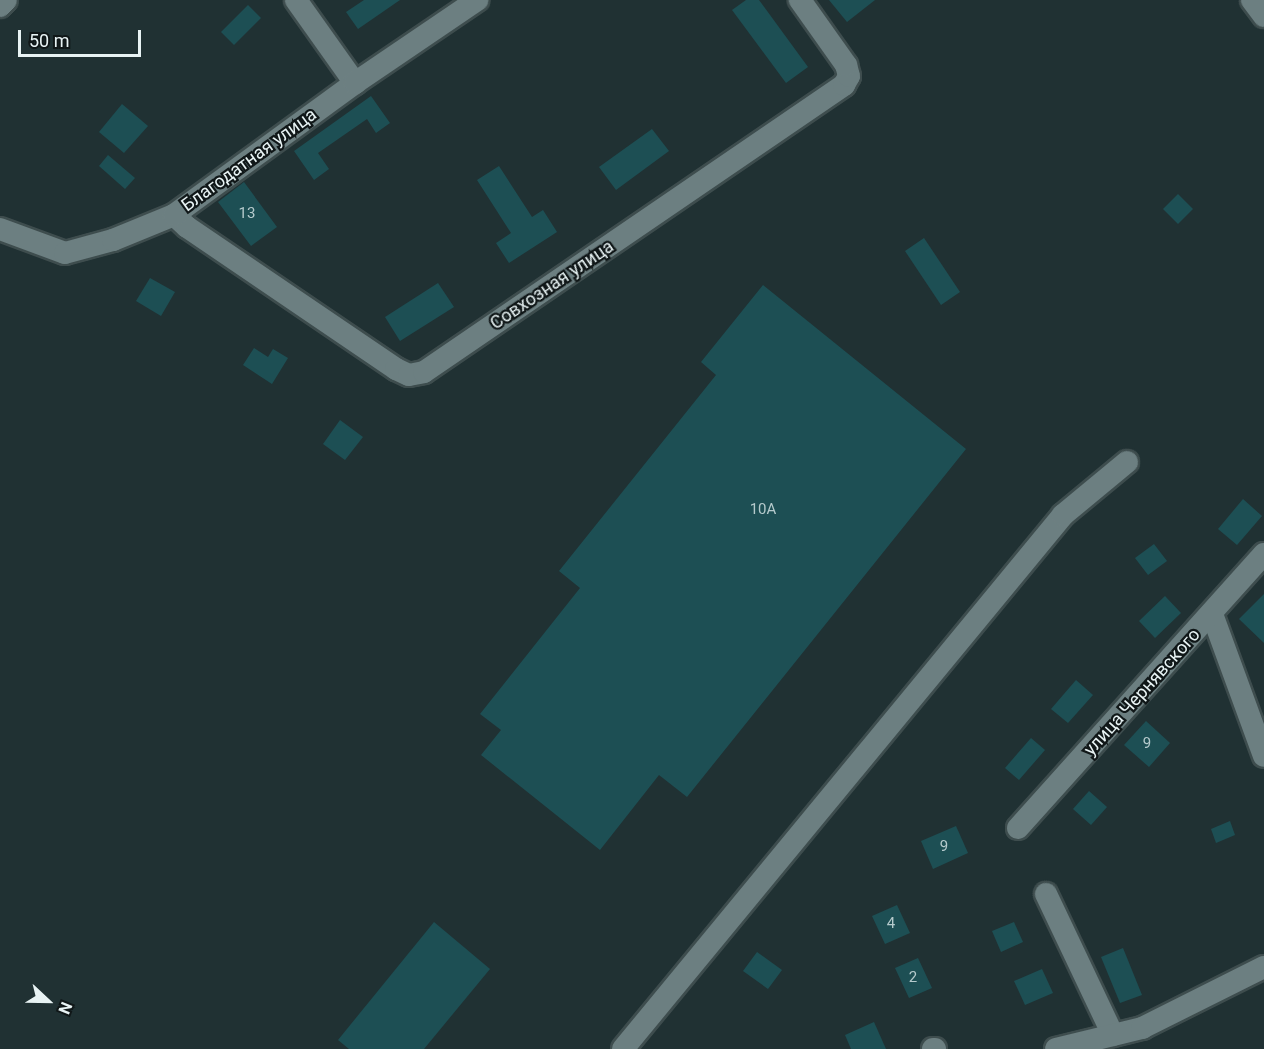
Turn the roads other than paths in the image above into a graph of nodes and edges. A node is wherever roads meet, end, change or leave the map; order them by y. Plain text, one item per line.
1 (6, 0) edge
2 (296, 0) edge
3 (477, 0) edge
4 (800, 0) edge
5 (1252, 0) edge
6 (0, 6) edge
7 (1264, 16) edge
8 (355, 83) junction
9 (174, 215) junction
10 (0, 229) edge
11 (1127, 462) dead end
12 (1264, 554) edge
13 (1212, 614) junction
14 (1258, 725) edge
15 (1264, 756) edge
16 (1018, 828) dead end
17 (1046, 894) dead end
18 (1264, 967) edge
19 (1113, 1035) junction
20 (623, 1049) edge
21 (1056, 1049) edge

1 - 6 street
2 - 8 street
3 - 8 street, Благодатная улица
4 - 9 street, Совхозная улица
5 - 7 street
8 - 9 street, Благодатная улица
9 - 10 street, Благодатная улица
11 - 20 street
12 - 13 street, улица Чернявского
13 - 14 street
13 - 16 street, улица Чернявского
14 - 15 street
17 - 19 street
18 - 19 street
19 - 21 street

